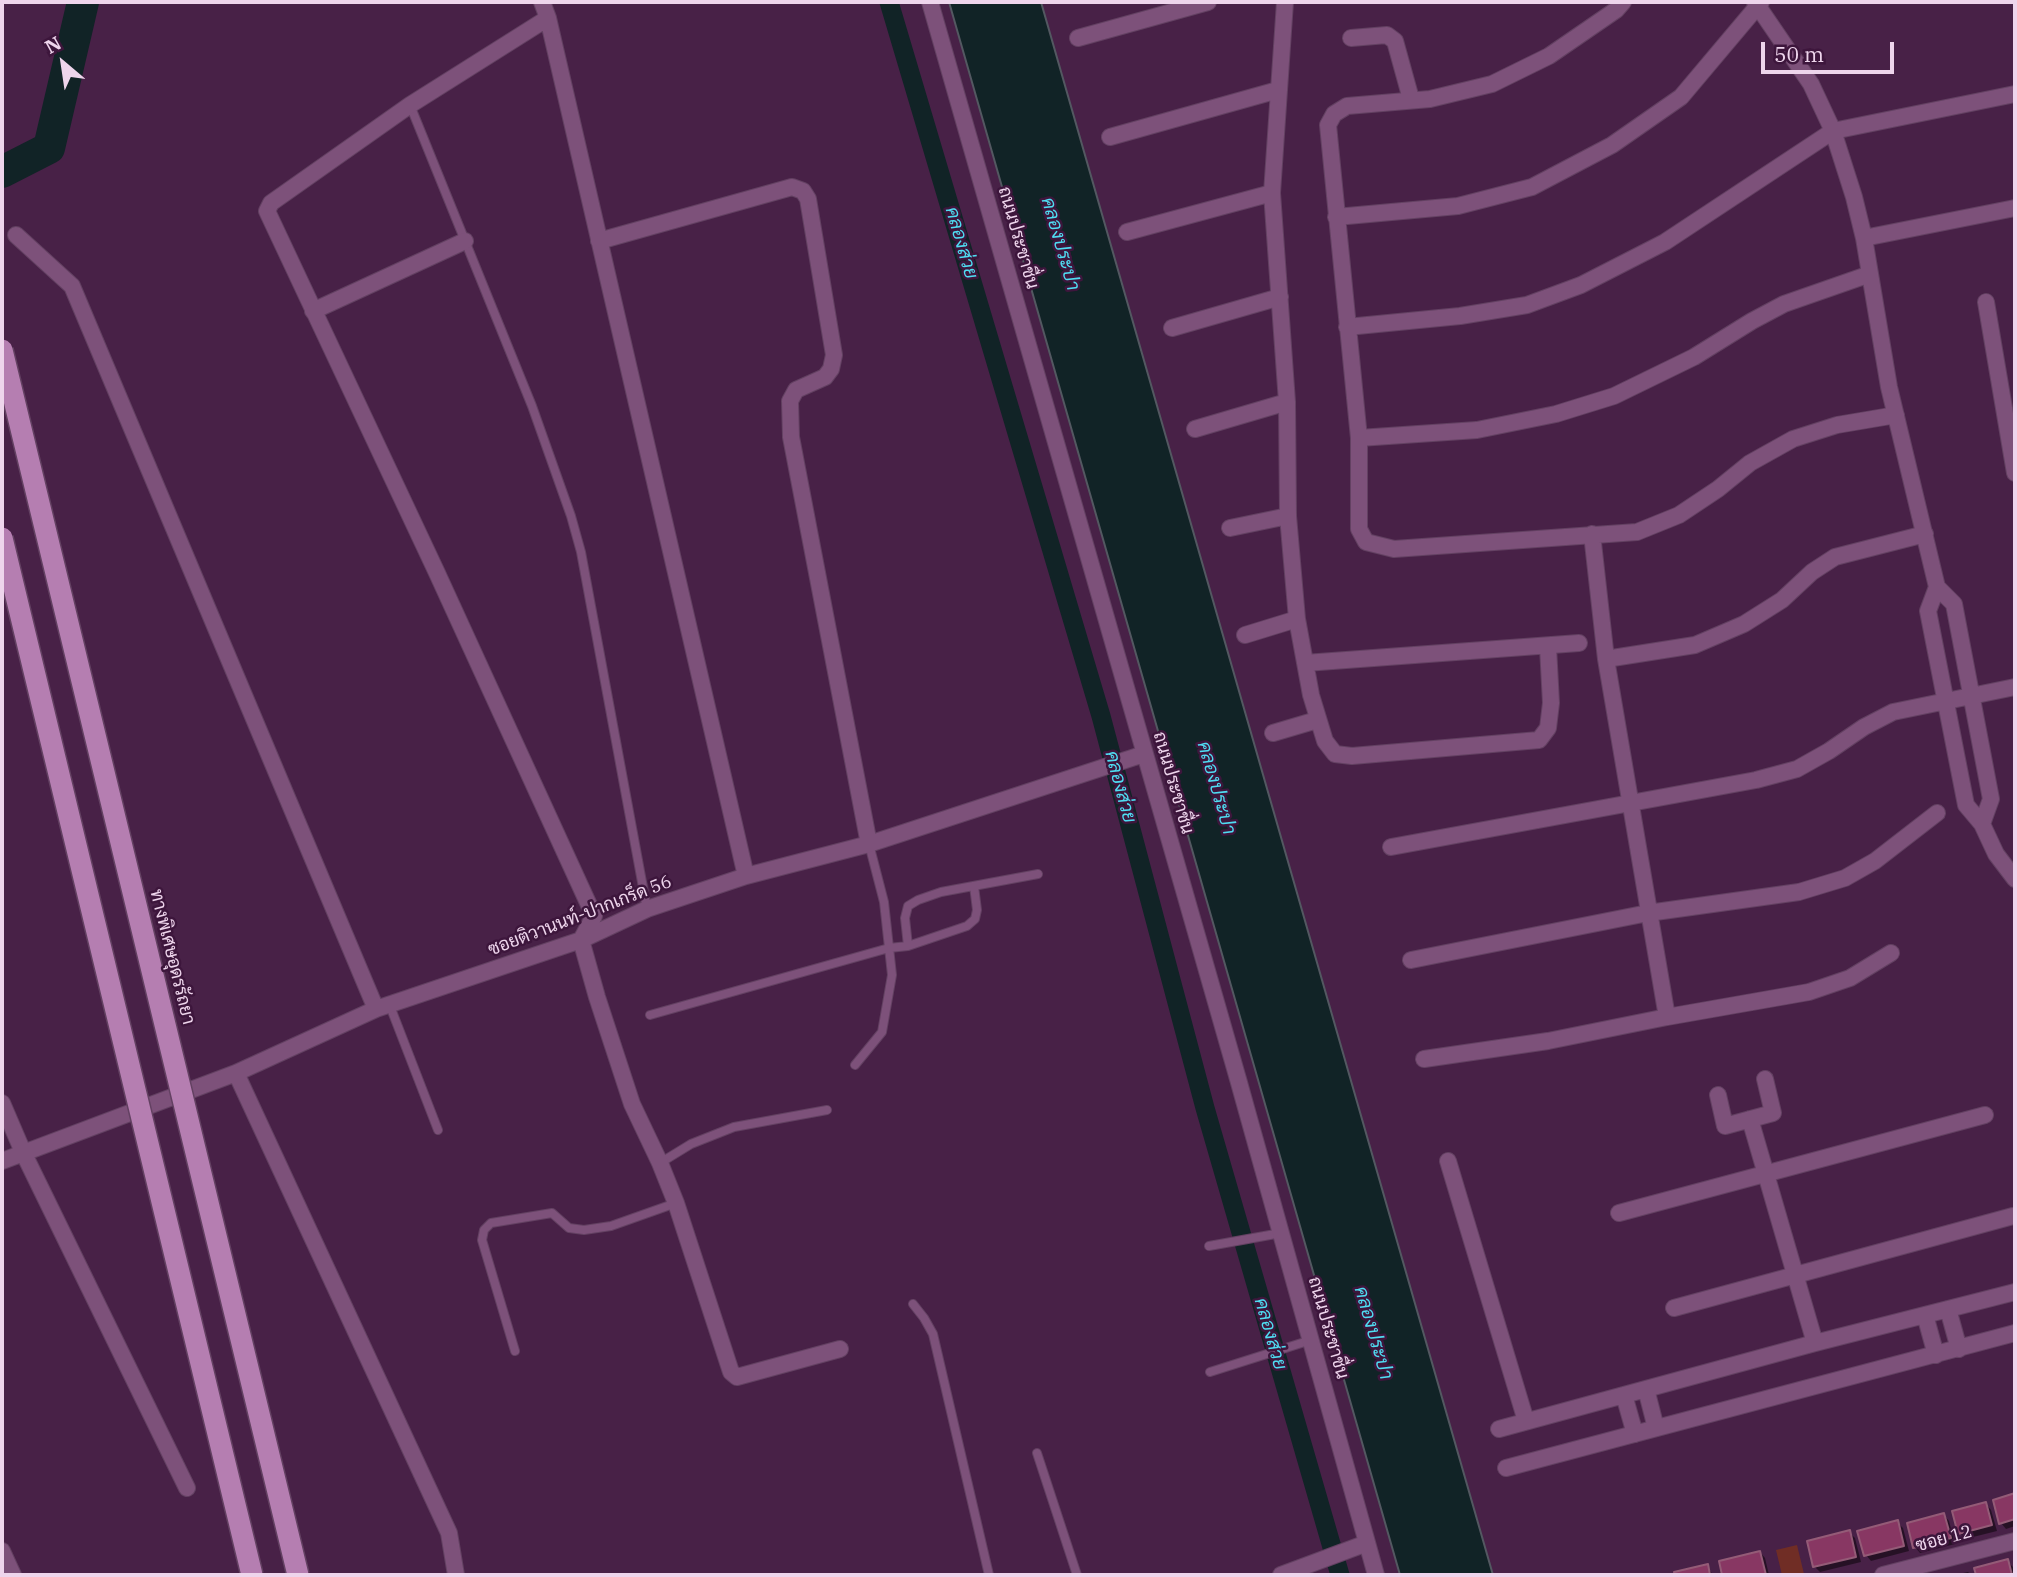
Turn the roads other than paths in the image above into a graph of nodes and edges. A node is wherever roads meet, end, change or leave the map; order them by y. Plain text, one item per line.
1 (930, 2) edge
2 (1208, 2) edge
3 (1285, 2) edge
4 (1623, 2) edge
5 (1758, 3) edge
6 (545, 10) edge
7 (1078, 38) dead end
8 (1351, 38) dead end
9 (1278, 90) junction
10 (2015, 94) edge
11 (1411, 99) junction
12 (410, 105) junction
13 (1833, 131) junction
14 (1110, 137) dead end
15 (1272, 193) junction
16 (2015, 208) edge
17 (1336, 217) junction
18 (1128, 232) dead end
19 (16, 235) dead end
20 (1864, 238) junction
21 (465, 241) junction
22 (599, 241) junction
23 (1870, 274) junction
24 (1280, 297) junction
25 (1986, 302) dead end
26 (313, 311) junction
27 (1348, 327) junction
28 (1171, 328) dead end
29 (2, 350) edge
30 (1287, 402) junction
31 (1896, 415) junction
32 (2011, 427) edge
33 (1195, 429) dead end
34 (1359, 438) junction
35 (2015, 473) edge
36 (1288, 516) junction
37 (1230, 528) dead end
38 (1592, 534) junction
39 (1925, 534) junction
40 (2, 538) edge
41 (1937, 587) junction
42 (1297, 619) junction
43 (1245, 635) dead end
44 (1579, 643) dead end
45 (1548, 647) junction
46 (1606, 659) junction
47 (1305, 663) junction
48 (2015, 687) edge
49 (1971, 695) junction
50 (1945, 701) junction
51 (1317, 720) junction
52 (1273, 733) dead end
53 (1144, 754) junction
54 (1632, 802) junction
55 (1937, 813) dead end
56 (1982, 824) junction
57 (869, 844) junction
58 (1391, 847) dead end
59 (1038, 873) dead end
60 (746, 876) junction
61 (2015, 879) edge
62 (974, 886) junction
63 (647, 909) junction
64 (1648, 914) junction
65 (581, 940) junction
66 (908, 946) junction
67 (889, 948) junction
68 (1891, 953) dead end
69 (1411, 960) dead end
70 (383, 1008) junction
71 (650, 1015) dead end
72 (1667, 1017) junction
73 (1424, 1059) dead end
74 (855, 1065) dead end
75 (236, 1073) junction
76 (1765, 1079) dead end
77 (1718, 1095) dead end
78 (2, 1103) edge
79 (827, 1110) dead end
80 (1985, 1115) dead end
81 (1750, 1119) junction
82 (438, 1130) dead end
83 (23, 1152) junction
84 (2, 1161) edge
85 (1448, 1161) dead end
86 (660, 1163) junction
87 (1765, 1173) junction
88 (676, 1203) junction
89 (1619, 1213) dead end
90 (2013, 1216) dead end
91 (1281, 1233) junction
92 (1209, 1246) dead end
93 (1794, 1276) junction
94 (2015, 1292) edge
95 (913, 1304) dead end
96 (1674, 1308) dead end
97 (1948, 1309) junction
98 (1925, 1315) junction
99 (2015, 1333) edge
100 (1311, 1340) junction
101 (1815, 1343) junction
102 (840, 1349) dead end
103 (1959, 1349) junction
104 (516, 1352) dead end
105 (1936, 1355) junction
106 (1210, 1372) dead end
107 (1646, 1389) junction
108 (1624, 1395) junction
109 (1527, 1422) junction
110 (1499, 1429) dead end
111 (1656, 1429) junction
112 (1635, 1434) junction
113 (1037, 1453) dead end
114 (1506, 1468) dead end
115 (187, 1488) dead end
116 (2015, 1541) edge
117 (1367, 1543) junction
118 (2, 1551) edge
119 (13, 1575) edge
120 (252, 1575) edge
121 (298, 1575) edge
122 (456, 1575) edge
123 (989, 1575) edge
124 (1077, 1575) edge
125 (1281, 1575) edge
126 (1376, 1575) edge
127 (1883, 1575) edge

1 - 53 street, ถนนประชาชื่น
2 - 7 street
3 - 9 street
4 - 11 street
5 - 13 street
5 - 17 street
6 - 12 street
6 - 22 street
8 - 11 street
9 - 14 street
9 - 15 street
10 - 13 street
11 - 17 street
12 - 21 lane
12 - 26 street
13 - 20 street
13 - 27 street
15 - 18 street
15 - 24 street
16 - 20 street
17 - 27 street
19 - 70 street
20 - 23 street
21 - 26 street
21 - 63 lane
22 - 57 street
22 - 60 street
23 - 31 street
23 - 34 street
24 - 28 street
24 - 30 street
25 - 32 street
26 - 65 street
27 - 34 street
29 - 121 highway, ทางพิเศษอุดรรัถยา, bridge
30 - 33 street
30 - 36 street
31 - 38 street
31 - 39 street
32 - 35 street
34 - 38 street
36 - 37 street
36 - 42 street
38 - 46 street
39 - 41 street
39 - 46 street
40 - 120 highway, bridge
41 - 49 street
41 - 50 street
42 - 43 street
42 - 47 street
44 - 45 street
45 - 47 street
45 - 51 street
46 - 54 street
47 - 51 street
48 - 49 street
49 - 50 street
49 - 56 street
50 - 54 street
50 - 56 street
51 - 52 street
53 - 57 street, ซอยติวานนท์-ปากเกร็ด 56
53 - 91 street, ถนนประชาชื่น
54 - 58 street
54 - 64 street
55 - 64 street
56 - 61 street
57 - 60 street, ซอยติวานนท์-ปากเกร็ด 56
57 - 67 lane
59 - 62 lane
60 - 63 street, ซอยติวานนท์-ปากเกร็ด 56
62 - 66 lane
62 - 66 lane
63 - 65 street, ซอยติวานนท์-ปากเกร็ด 56
64 - 69 street
64 - 72 street
65 - 70 street, ซอยติวานนท์-ปากเกร็ด 56
65 - 86 street
66 - 67 lane
67 - 71 lane
67 - 74 lane
68 - 72 street
70 - 75 street, ซอยติวานนท์-ปากเกร็ด 56
70 - 82 lane
72 - 73 street
75 - 83 street, ซอยติวานนท์-ปากเกร็ด 56
75 - 122 street
76 - 81 street
77 - 81 street
78 - 83 street
79 - 86 lane
80 - 87 street
81 - 87 street
83 - 84 street, ซอยติวานนท์-ปากเกร็ด 56
83 - 115 street
85 - 109 street
86 - 88 street
87 - 89 street
87 - 93 street
88 - 102 street
88 - 104 lane
90 - 93 street
91 - 92 lane
91 - 100 street, ถนนประชาชื่น
93 - 96 street
93 - 101 street
94 - 97 street
95 - 123 lane
97 - 98 street
97 - 103 street
98 - 101 street
98 - 105 street
99 - 103 street
100 - 106 lane
100 - 117 street, ถนนประชาชื่น
101 - 107 street
103 - 105 street
105 - 111 street
107 - 108 street
107 - 111 street
108 - 109 street
108 - 112 street
109 - 110 street
111 - 112 street
112 - 114 street
113 - 124 lane
116 - 127 street, ซอย 12
117 - 125 street
117 - 126 street, ถนนประชาชื่น
118 - 119 street

